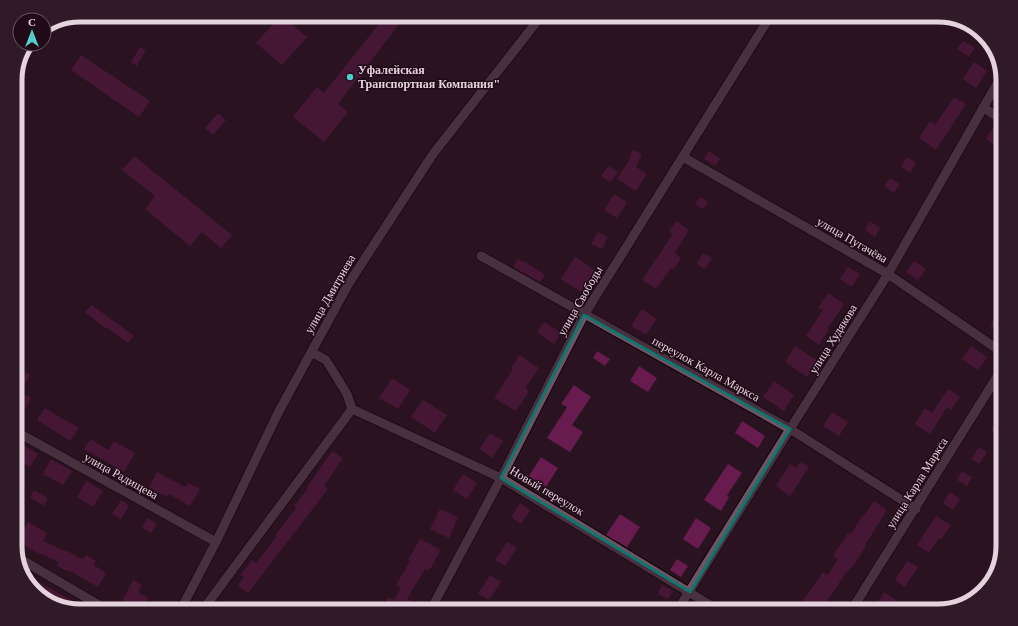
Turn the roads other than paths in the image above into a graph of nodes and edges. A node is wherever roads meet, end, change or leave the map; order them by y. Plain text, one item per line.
1 (537, 22) edge
2 (767, 22) edge
3 (996, 85) edge
4 (983, 107) junction
5 (996, 116) edge
6 (684, 157) junction
7 (481, 256) dead end
8 (888, 274) junction
9 (584, 314) junction
10 (996, 349) edge
11 (311, 352) junction
12 (996, 378) edge
13 (352, 409) junction
14 (790, 429) junction
15 (22, 435) edge
16 (501, 478) junction
17 (916, 508) junction
18 (216, 542) junction
19 (24, 561) edge
20 (690, 592) junction
21 (97, 604) edge
22 (184, 604) edge
23 (207, 604) edge
24 (434, 604) edge
25 (682, 604) edge
26 (709, 604) edge
27 (855, 604) edge

1 - 11 street, улица Дмитриева
2 - 6 street, улица Свободы
3 - 4 street, улица Худякова
4 - 5 street
4 - 8 street, улица Худякова
6 - 8 street, улица Пугачёва
6 - 9 street, улица Свободы
7 - 9 street, переулок Карла Маркса
8 - 10 street, улица Пугачёва
8 - 14 street, улица Худякова
9 - 14 street, переулок Карла Маркса
9 - 16 street, улица Свободы
11 - 13 street
11 - 18 street, улица Дмитриева
12 - 17 street, улица Карла Маркса
13 - 16 street, Новый переулок
13 - 23 street
14 - 17 street, переулок Карла Маркса
14 - 20 street, улица Худякова
15 - 18 street, улица Радищева
16 - 20 street, Новый переулок
16 - 24 street, улица Свободы
17 - 27 street, улица Карла Маркса
18 - 22 street, улица Дмитриева
19 - 21 street
20 - 25 street, улица Худякова
20 - 26 street, Новый переулок

